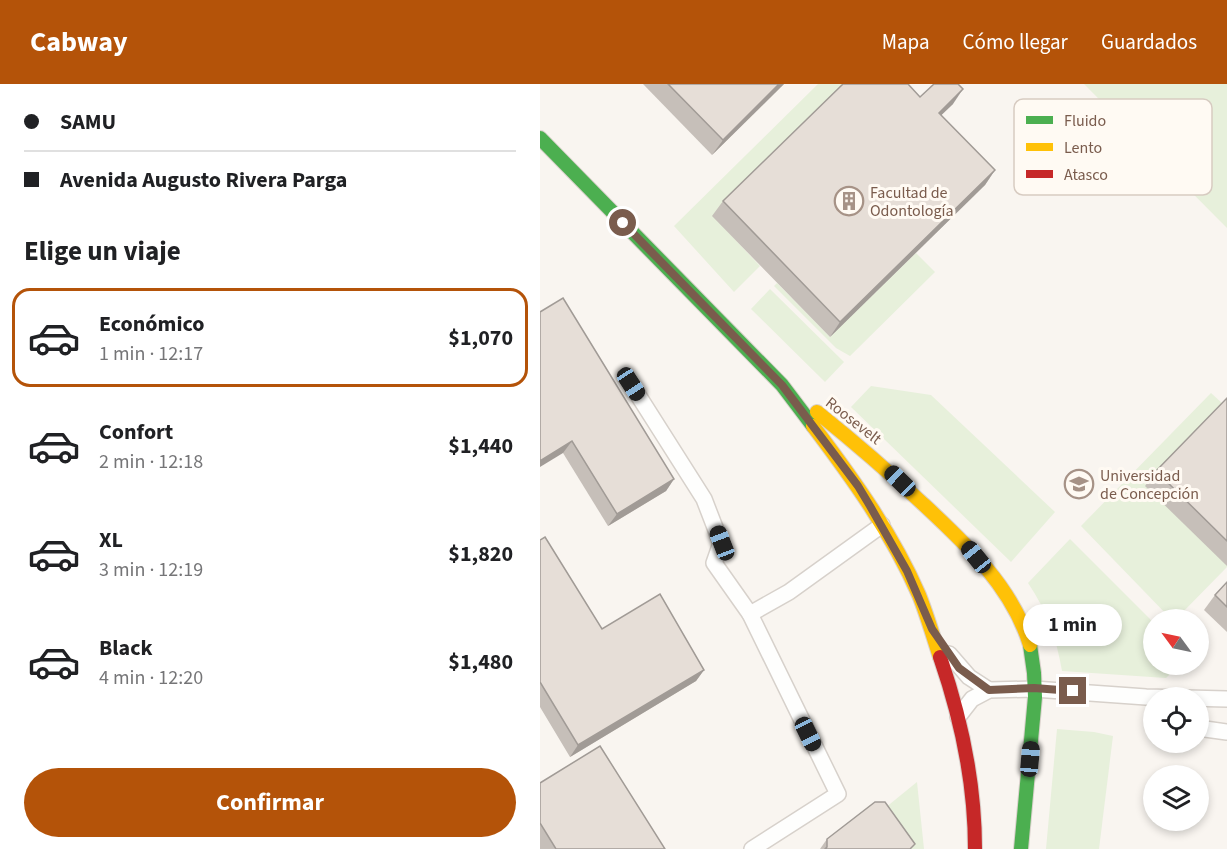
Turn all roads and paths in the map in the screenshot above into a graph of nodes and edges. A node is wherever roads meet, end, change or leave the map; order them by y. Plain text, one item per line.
1 (540, 138) edge
2 (631, 384) dead end
3 (782, 385) junction
4 (882, 525) junction
5 (750, 614) junction
6 (932, 629) junction
7 (1034, 688) junction
8 (989, 690) junction
9 (1143, 699) edge
10 (1209, 699) edge
11 (1227, 699) edge
12 (958, 717) junction
13 (1209, 730) edge
14 (1227, 732) edge
15 (752, 849) edge
16 (975, 849) edge
17 (1021, 849) edge

1 - 3 main road, Roosevelt
2 - 5 lane
3 - 4 main road, Roosevelt
3 - 7 main road, Roosevelt
4 - 5 lane
4 - 6 main road, Roosevelt
5 - 15 lane
6 - 8 lane
6 - 12 main road, Roosevelt
7 - 8 lane
7 - 9 lane
7 - 17 main road, Roosevelt
8 - 12 lane
10 - 11 lane
12 - 16 main road, Roosevelt
13 - 14 lane

